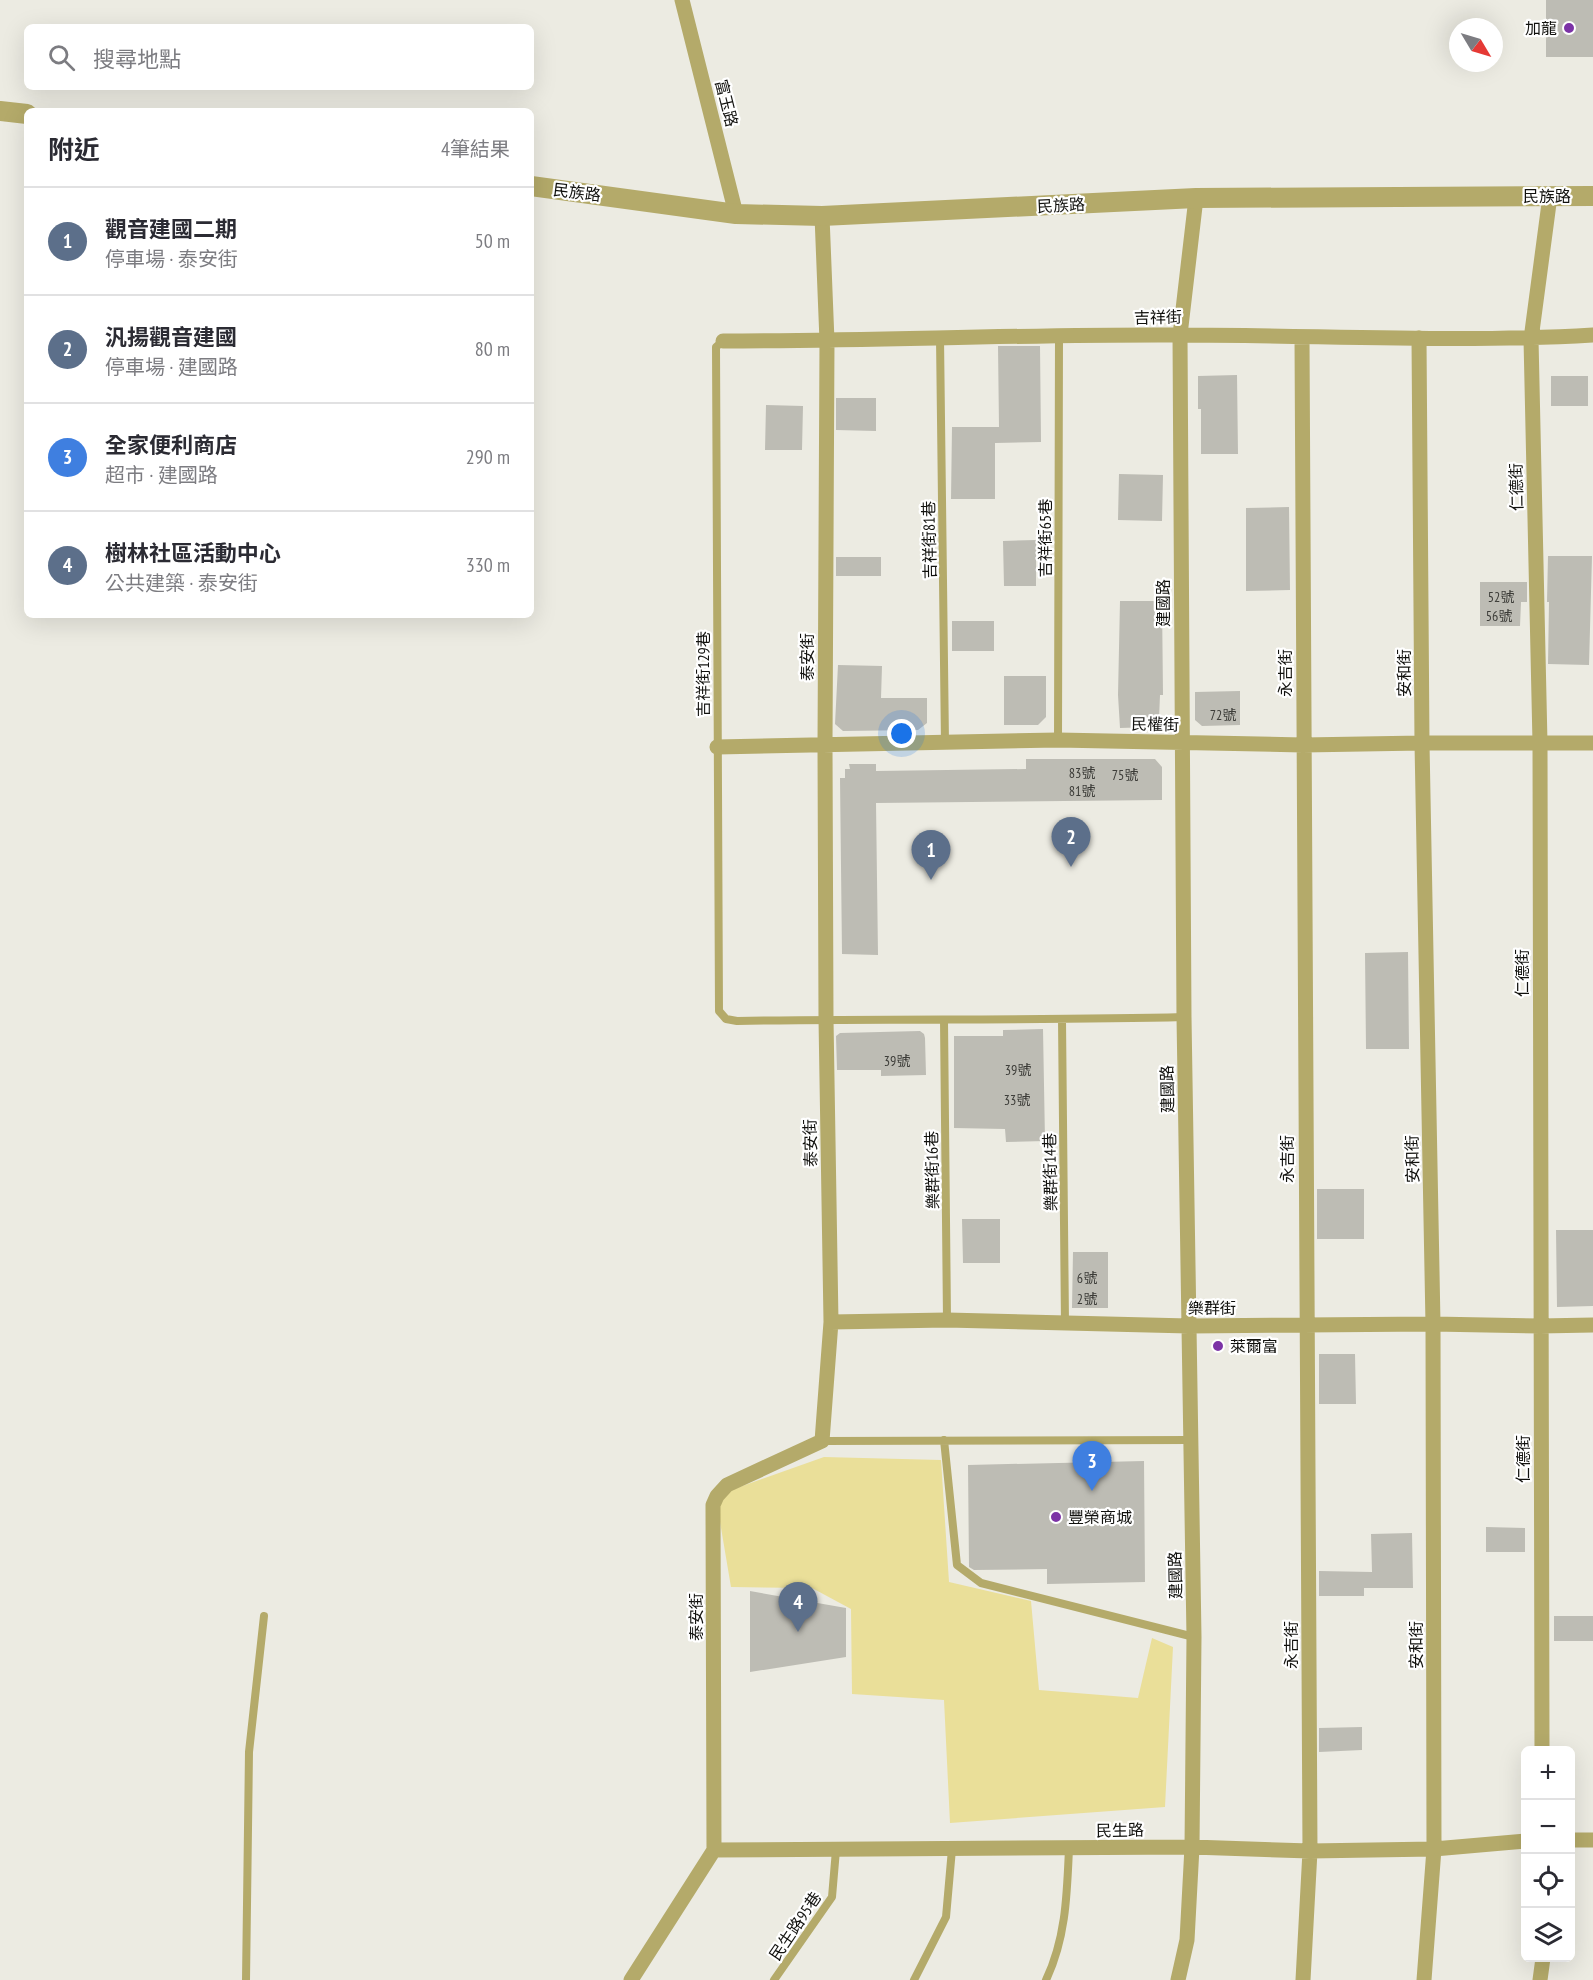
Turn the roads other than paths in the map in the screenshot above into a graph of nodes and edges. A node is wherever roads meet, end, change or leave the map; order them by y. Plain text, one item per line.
1 (682, 0) edge
2 (0, 111) edge
3 (24, 114) edge
4 (534, 186) edge
5 (1550, 196) junction
6 (1593, 196) edge
7 (1196, 198) junction
8 (736, 214) junction
9 (822, 216) junction
10 (1180, 335) junction
11 (1593, 335) edge
12 (940, 336) junction
13 (1059, 337) junction
14 (1302, 338) junction
15 (1419, 338) junction
16 (1531, 339) junction
17 (723, 341) joint
18 (827, 341) junction
19 (1058, 740) junction
20 (1182, 742) junction
21 (945, 743) junction
22 (1422, 743) junction
23 (1540, 743) junction
24 (1593, 743) edge
25 (825, 745) junction
26 (1303, 745) junction
27 (717, 747) junction
28 (1184, 1017) junction
29 (826, 1019) junction
30 (944, 1020) junction
31 (1062, 1020) junction
32 (947, 1320) junction
33 (831, 1322) junction
34 (1065, 1323) junction
35 (1433, 1324) junction
36 (1593, 1324) edge
37 (1189, 1326) junction
38 (1306, 1326) junction
39 (1540, 1326) junction
40 (944, 1440) junction
41 (1190, 1440) junction
42 (822, 1441) junction
43 (264, 1616) dead end
44 (1194, 1637) junction
45 (1542, 1746) edge
46 (1575, 1840) edge
47 (1593, 1840) edge
48 (1521, 1841) edge
49 (1192, 1847) junction
50 (1069, 1848) junction
51 (951, 1849) junction
52 (714, 1850) junction
53 (836, 1850) junction
54 (1434, 1850) junction
55 (1310, 1851) junction
56 (1543, 1962) edge
57 (636, 1978) edge
58 (246, 1980) edge
59 (774, 1980) edge
60 (914, 1980) edge
61 (1046, 1980) edge
62 (1178, 1980) edge
63 (1303, 1980) edge
64 (1424, 1980) edge
65 (1540, 1980) edge

1 - 8 street, 富玉路
2 - 3 street
4 - 8 street, 民族路
5 - 6 street, 民族路
5 - 7 street, 民族路
5 - 16 street, 仁德街
7 - 9 street, 民族路
7 - 10 street, 建國路
8 - 9 street, 民族路
9 - 18 street, 泰安街
10 - 13 street, 吉祥街
10 - 14 street, 吉祥街
10 - 20 street, 建國路
11 - 16 street, 吉祥街
12 - 13 street, 吉祥街
12 - 18 street, 吉祥街
12 - 21 lane, 吉祥街81巷
13 - 19 lane, 吉祥街65巷
14 - 15 street, 吉祥街
14 - 26 street, 永吉街
15 - 16 street, 吉祥街
15 - 22 street, 安和街
16 - 23 street, 仁德街
17 - 18 street, 吉祥街
17 - 27 lane, 吉祥街129巷
18 - 25 street, 泰安街
19 - 20 street, 民權街
19 - 21 street, 民權街
20 - 26 street, 民權街
20 - 28 street, 建國路
21 - 25 street, 民權街
22 - 23 street, 民權街
22 - 26 street, 民權街
22 - 35 street, 安和街
23 - 24 street, 民權街
23 - 39 street, 仁德街
25 - 27 street, 民權街
25 - 29 street, 泰安街
26 - 38 street, 永吉街
27 - 29 lane, 吉祥街129巷
28 - 31 lane
28 - 37 street, 建國路
29 - 30 lane
29 - 33 street, 泰安街
30 - 31 lane
30 - 32 lane, 樂群街16巷
31 - 34 lane, 樂群街14巷
32 - 33 street, 樂群街
32 - 34 street, 樂群街
33 - 42 street, 泰安街
34 - 37 street, 樂群街
35 - 38 street, 樂群街
35 - 39 street, 樂群街
35 - 54 street, 安和街
36 - 39 street, 樂群街
37 - 38 street, 樂群街
37 - 41 street, 建國路
38 - 55 street, 永吉街
39 - 45 street, 仁德街
40 - 41 lane
40 - 42 lane
40 - 44 lane
41 - 44 street, 建國路
42 - 52 street, 泰安街
43 - 58 lane
44 - 49 street, 建國路
46 - 47 street
48 - 54 street, 民生路
49 - 50 street, 民生路
49 - 55 street, 民生路
49 - 62 street, 建國路
50 - 51 street, 民生路
50 - 61 lane
51 - 53 street, 民生路
51 - 60 lane
52 - 53 street, 民生路
52 - 57 street
53 - 59 lane, 民生路95巷
54 - 55 street, 民生路
54 - 64 street, 安和街
55 - 63 street, 永吉街
56 - 65 street

